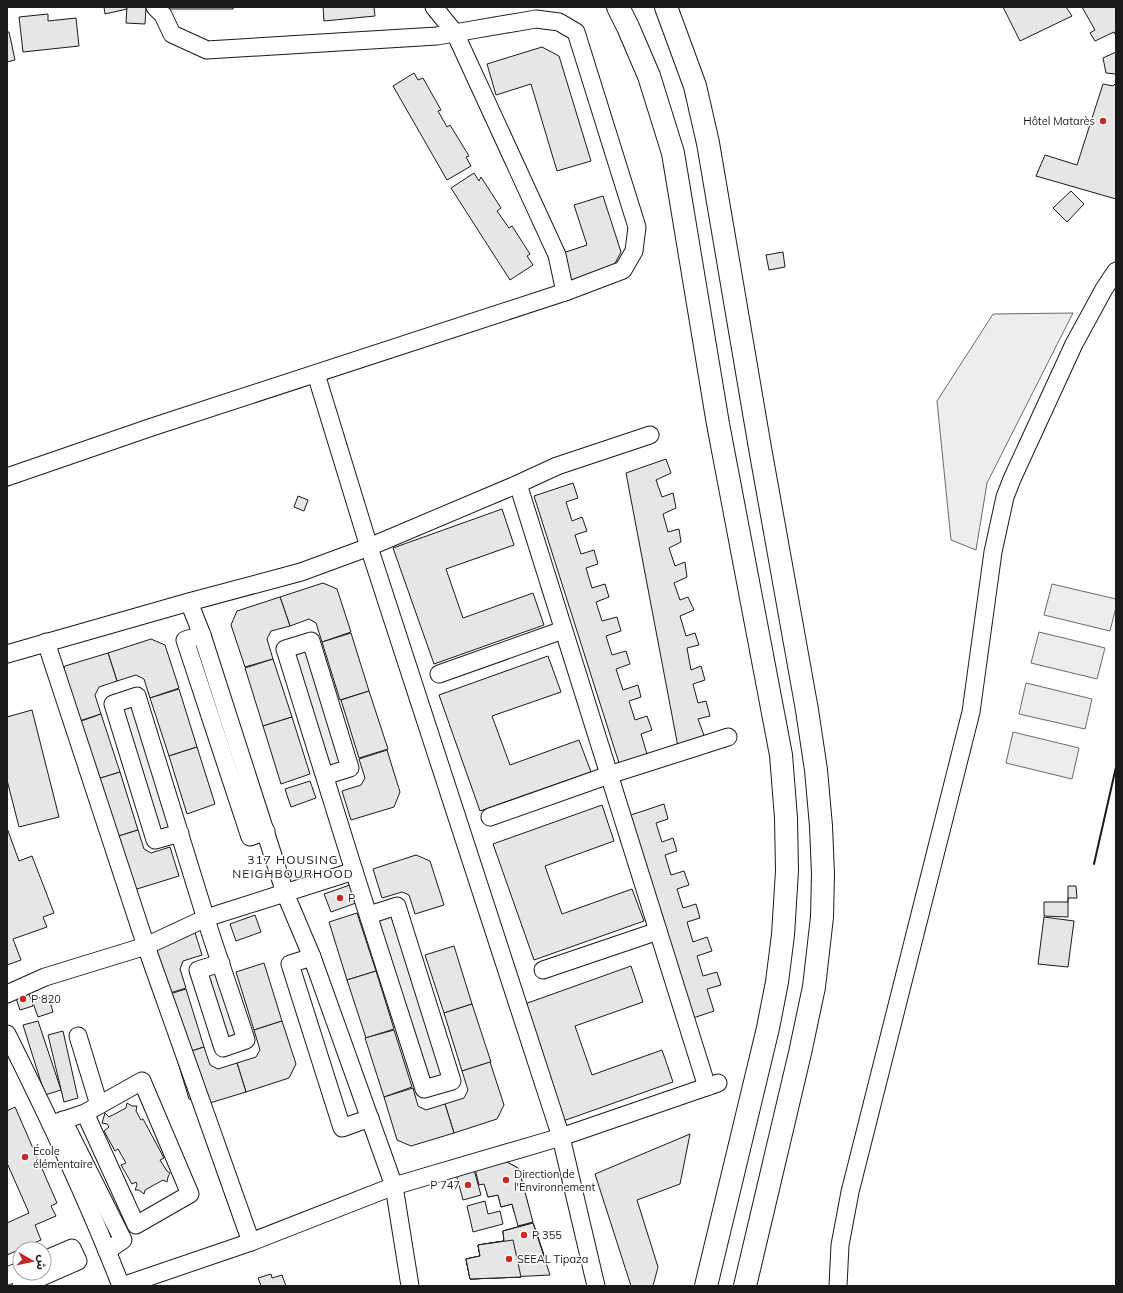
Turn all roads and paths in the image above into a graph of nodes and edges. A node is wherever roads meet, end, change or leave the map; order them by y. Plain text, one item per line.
1 (155, 7) edge
2 (434, 7) edge
3 (618, 7) edge
4 (666, 7) edge
5 (455, 33) junction
6 (1116, 270) edge
7 (565, 292) junction
8 (316, 374) junction
9 (650, 435) dead end
10 (7, 477) edge
11 (518, 484) junction
12 (369, 547) junction
13 (189, 602) junction
14 (564, 630) junction
15 (46, 642) junction
16 (7, 654) edge
17 (439, 674) dead end
18 (728, 737) dead end
19 (609, 775) junction
20 (326, 776) junction
21 (490, 816) dead end
22 (180, 833) junction
23 (354, 871) junction
24 (285, 893) junction
25 (369, 915) junction
26 (206, 918) junction
27 (658, 931) junction
28 (146, 946) junction
29 (312, 957) junction
30 (221, 962) dead end
31 (543, 970) dead end
32 (7, 994) edge
33 (7, 1034) edge
34 (78, 1036) dead end
35 (92, 1109) junction
36 (370, 1118) junction
37 (58, 1122) junction
38 (561, 1137) junction
39 (394, 1186) junction
40 (251, 1242) junction
41 (52, 1257) edge
42 (52, 1272) edge
43 (32, 1281) edge
44 (21, 1286) edge
45 (121, 1286) edge
46 (410, 1286) edge
47 (596, 1286) edge
48 (706, 1286) edge
49 (745, 1286) edge
50 (838, 1286) edge

1 - 5 street
2 - 5 street
3 - 48 highway
4 - 49 highway
5 - 7 street
5 - 7 street
6 - 50 street
7 - 8 street
8 - 10 street
8 - 12 street
9 - 11 street
11 - 12 street
11 - 14 street
12 - 13 street
12 - 38 street
13 - 15 street
13 - 24 street
14 - 17 street
14 - 19 street
15 - 16 street
15 - 28 street
18 - 19 street
19 - 21 street
19 - 27 street
20 - 20 street
20 - 23 street
22 - 22 street
22 - 26 street
23 - 24 street
23 - 25 street
24 - 26 street
24 - 29 street
25 - 25 street
26 - 28 street
26 - 30 street
27 - 31 street
27 - 38 street
28 - 32 street
28 - 40 street
29 - 36 street
29 - 36 street
33 - 37 street
34 - 35 street
35 - 35 street
35 - 37 street
36 - 39 street
37 - 45 street
38 - 39 street
38 - 47 street
39 - 40 street
39 - 46 street
40 - 45 street
41 - 42 street
43 - 44 street

